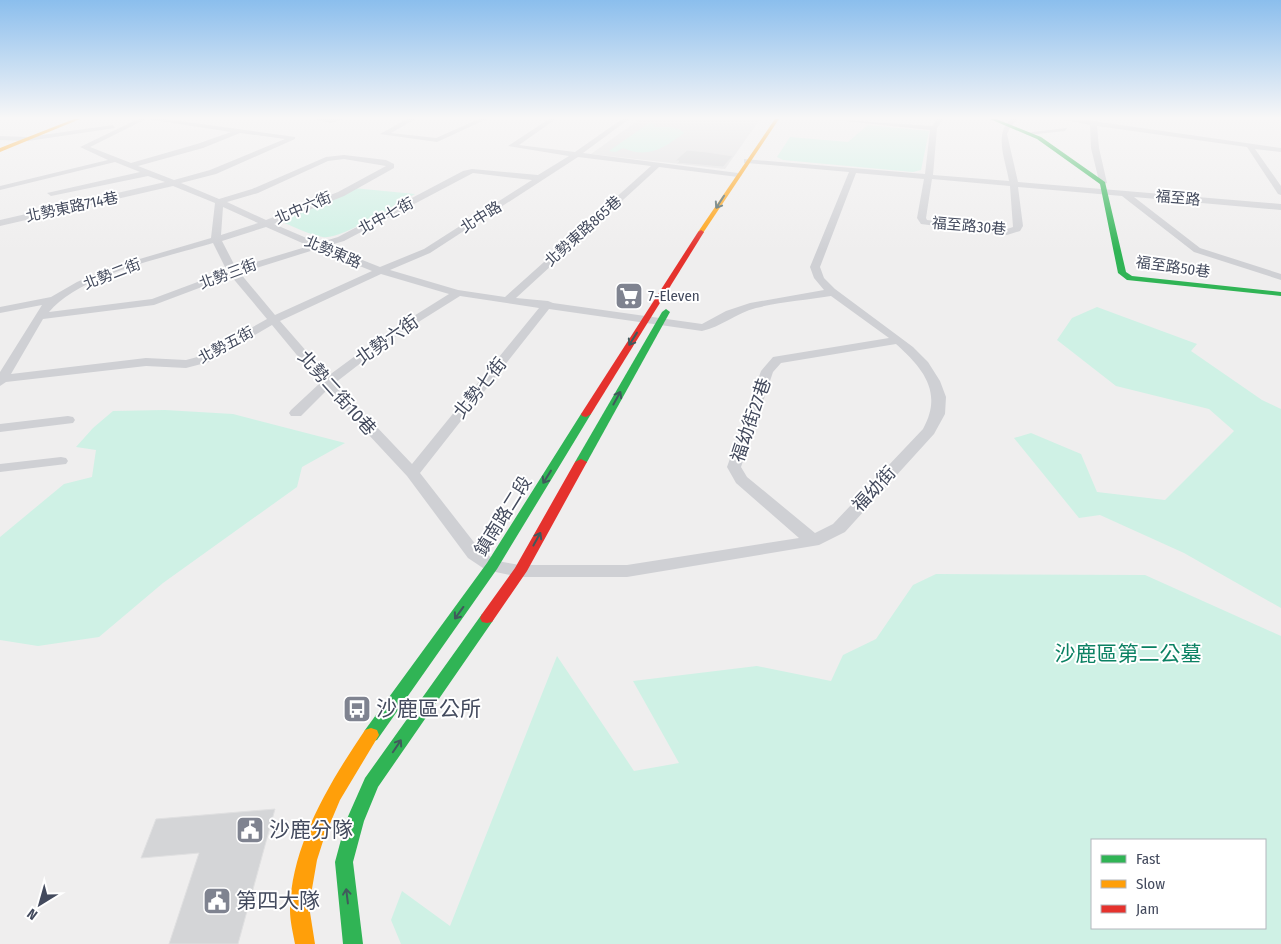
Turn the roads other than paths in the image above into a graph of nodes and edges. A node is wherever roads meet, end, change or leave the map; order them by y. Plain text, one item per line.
1 (103, 163) edge
2 (124, 163) edge
3 (141, 163) edge
4 (234, 163) edge
5 (317, 163) edge
6 (387, 163) edge
7 (562, 163) edge
8 (642, 163) edge
9 (746, 163) edge
10 (759, 163) edge
11 (771, 163) edge
12 (930, 163) edge
13 (1010, 163) edge
14 (1072, 163) edge
15 (1098, 163) edge
16 (1261, 163) edge
17 (658, 165) junction
18 (131, 166) junction
19 (854, 171) junction
20 (149, 173) junction
21 (738, 174) junction
22 (929, 176) junction
23 (539, 178) junction
24 (173, 183) junction
25 (1014, 184) junction
26 (1104, 187) junction
27 (0, 188) edge
28 (1281, 192) edge
29 (51, 193) dead end
30 (1124, 193) junction
31 (219, 202) junction
32 (1281, 207) edge
33 (723, 221) dead end
34 (0, 223) edge
35 (266, 224) junction
36 (216, 239) junction
37 (318, 246) junction
38 (234, 272) junction
39 (380, 272) junction
40 (1281, 277) edge
41 (458, 292) junction
42 (833, 292) junction
43 (1281, 294) edge
44 (509, 299) junction
45 (54, 300) junction
46 (548, 304) junction
47 (671, 304) dead end
48 (0, 310) edge
49 (41, 316) junction
50 (645, 319) junction
51 (273, 320) junction
52 (660, 321) junction
53 (899, 340) junction
54 (1, 380) edge
55 (327, 384) junction
56 (296, 412) dead end
57 (68, 420) dead end
58 (0, 428) edge
59 (61, 460) dead end
60 (0, 468) edge
61 (412, 473) junction
62 (813, 542) junction
63 (492, 566) junction
64 (520, 570) junction
65 (305, 944) edge
66 (353, 944) edge

1 - 27 street
2 - 18 street, 北勢東路
3 - 18 street
4 - 24 street, 北勢東路714巷
5 - 31 street, 北中六街
6 - 35 street, 北中六街
7 - 23 street, 北中路
8 - 17 street
9 - 21 street, 鎮南路二段
10 - 33 street
11 - 19 street, 福至路
12 - 22 street
13 - 25 street
14 - 26 street
15 - 26 street
16 - 28 street
17 - 21 street
17 - 44 street, 北勢東路865巷
18 - 20 street, 北勢東路
19 - 22 street, 福至路
19 - 42 street, 福幼街
20 - 24 street, 北勢東路
20 - 29 street
21 -> 50 street, 鎮南路二段
22 - 25 street, 福至路
22 - 25 street, 福至路30巷
23 - 37 street, 北中七街
23 - 39 street, 北中路
24 - 31 street, 北勢東路
24 - 34 street, 北勢東路714巷
25 - 26 street, 福至路
26 - 30 street, 福至路
26 - 43 street, 福至路50巷
30 - 32 street, 福至路
30 - 40 street
31 - 35 street, 北勢東路
31 - 36 street
35 - 36 street, 北勢二街
35 - 37 street, 北勢東路
36 - 38 street, 北勢二街10巷
36 - 45 street, 北勢二街
37 - 38 street, 北勢三街
37 - 39 street, 北勢東路
38 - 49 street, 北勢三街
38 - 51 street, 北勢二街10巷
39 - 41 street, 北勢東路
39 - 51 street, 北勢五街
41 - 44 street, 北勢東路
41 - 55 street, 北勢六街
42 - 52 street, 北勢東路
42 - 53 street, 福幼街
44 - 46 street, 北勢東路
45 - 48 street
45 - 49 street, 北勢二街
46 - 50 street, 北勢東路
46 - 61 street, 北勢七街
47 - 52 street
49 - 54 street, 北勢二街
50 - 52 street, 北勢東路
50 -> 63 street, 鎮南路二段
51 - 54 street, 北勢五街
51 - 55 street, 北勢二街10巷
64 -> 52 street
53 - 62 street, 福幼街
53 - 62 street, 福幼街27巷
55 - 56 street, 北勢六街
55 - 61 street, 北勢二街10巷
57 - 58 street
59 - 60 street
61 - 63 street, 北勢二街10巷
62 - 64 street, 福幼街
63 - 64 street, 福幼街
63 -> 65 street, 鎮南路二段
66 -> 64 street

